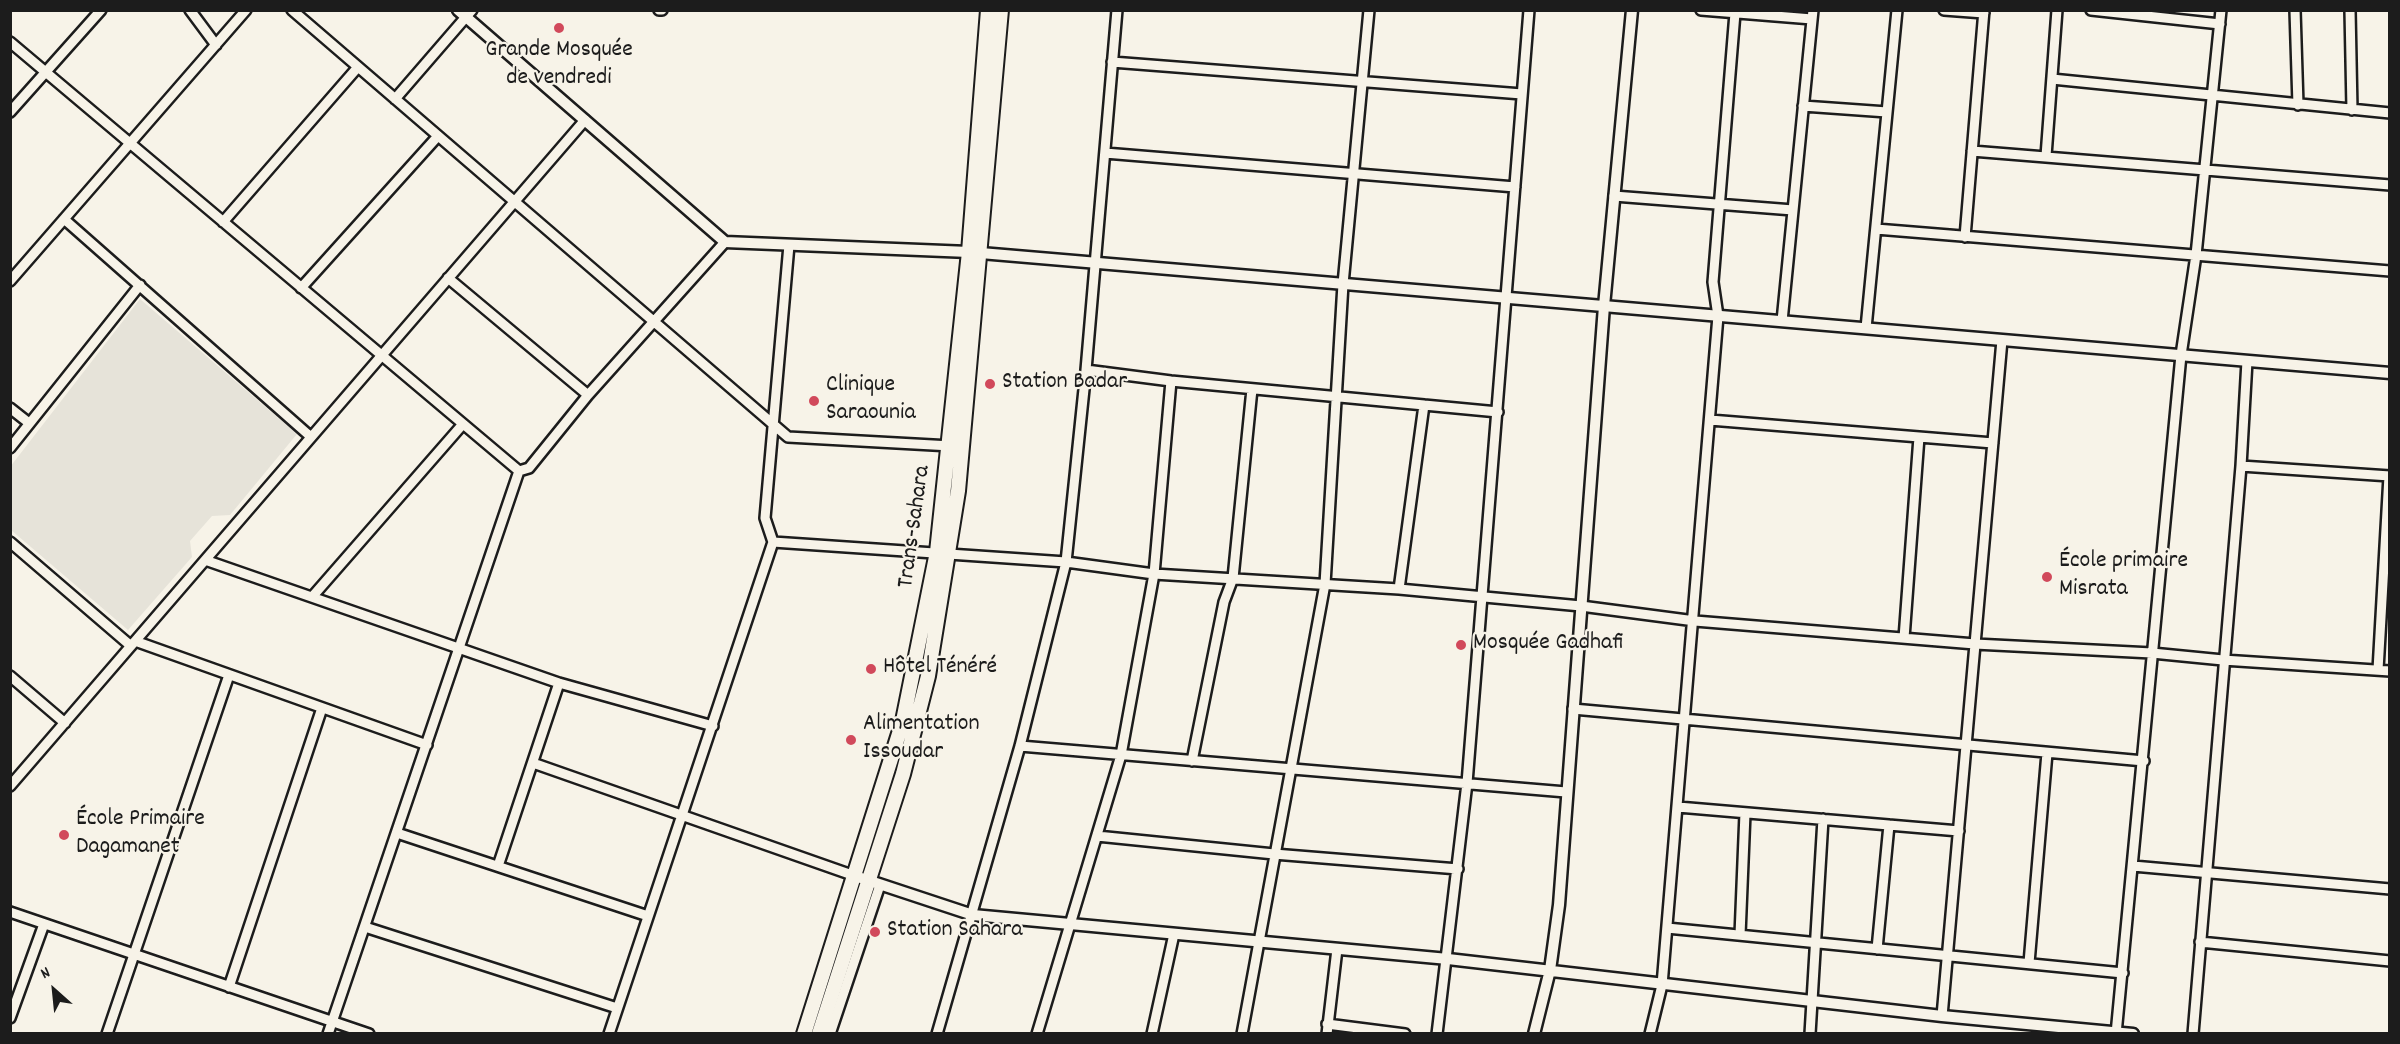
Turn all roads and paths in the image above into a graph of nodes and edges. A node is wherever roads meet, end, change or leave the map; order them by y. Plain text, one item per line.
1 (101, 10) edge
2 (190, 10) edge
3 (246, 10) edge
4 (292, 10) edge
5 (988, 10) edge
6 (1001, 10) edge
7 (1117, 10) edge
8 (1369, 10) edge
9 (1529, 10) edge
10 (1632, 10) edge
11 (1701, 10) edge
12 (1897, 10) edge
13 (1944, 10) edge
14 (2057, 10) edge
15 (2091, 10) edge
16 (2222, 10) edge
17 (2295, 10) edge
18 (2350, 10) edge
19 (1984, 12) edge
20 (465, 13) edge
21 (1735, 13) junction
22 (1812, 15) edge
23 (2220, 24) junction
24 (10, 42) edge
25 (216, 45) junction
26 (1112, 62) junction
27 (358, 67) junction
28 (46, 72) junction
29 (2052, 80) junction
30 (1362, 81) junction
31 (1522, 94) junction
32 (2213, 96) junction
33 (395, 99) junction
34 (2298, 105) junction
35 (1803, 106) junction
36 (2352, 110) junction
37 (10, 112) edge
38 (1887, 112) junction
39 (2390, 113) edge
40 (585, 120) junction
41 (438, 136) junction
42 (129, 144) junction
43 (1972, 151) junction
44 (1105, 153) junction
45 (2046, 156) junction
46 (2205, 168) junction
47 (1353, 173) junction
48 (2390, 185) edge
49 (1515, 187) junction
50 (1614, 196) junction
51 (514, 202) junction
52 (1718, 204) junction
53 (1793, 210) junction
54 (64, 219) junction
55 (223, 222) junction
56 (1876, 229) junction
57 (1965, 237) junction
58 (725, 242) junction
59 (789, 244) junction
60 (974, 252) junction
61 (2196, 255) junction
62 (1095, 263) junction
63 (2390, 271) edge
64 (448, 278) junction
65 (11, 280) edge
66 (1343, 284) junction
67 (140, 285) junction
68 (301, 288) junction
69 (1507, 298) junction
70 (1604, 306) junction
71 (1718, 316) junction
72 (1782, 321) junction
73 (654, 322) junction
74 (1866, 328) junction
75 (2002, 340) junction
76 (2181, 355) junction
77 (381, 356) junction
78 (2247, 361) junction
79 (1086, 370) junction
80 (2390, 373) edge
81 (1171, 381) junction
82 (1252, 389) junction
83 (588, 395) junction
84 (1335, 397) junction
85 (1424, 405) junction
86 (10, 408) edge
87 (1498, 412) junction
88 (958, 419) junction
89 (1710, 420) junction
90 (29, 423) junction
91 (774, 423) junction
92 (463, 424) junction
93 (312, 436) junction
94 (1919, 437) junction
95 (1993, 443) junction
96 (951, 446) junction
97 (10, 448) edge
98 (2241, 466) junction
99 (519, 471) junction
100 (2389, 476) edge
101 (10, 542) edge
102 (773, 542) junction
103 (943, 553) junction
104 (205, 560) junction
105 (1066, 562) junction
106 (1154, 574) junction
107 (1233, 578) junction
108 (1325, 584) junction
109 (1399, 589) junction
110 (1481, 596) junction
111 (312, 597) junction
112 (1581, 606) junction
113 (1695, 621) junction
114 (1904, 638) junction
115 (133, 644) junction
116 (1975, 644) junction
117 (460, 647) junction
118 (2152, 653) junction
119 (2223, 660) junction
120 (2378, 670) junction
121 (2390, 671) edge
122 (229, 675) junction
123 (10, 676) edge
124 (559, 683) junction
125 (322, 708) junction
126 (1573, 709) junction
127 (1686, 719) junction
128 (65, 723) junction
129 (713, 726) junction
130 (427, 745) junction
131 (1020, 746) junction
132 (1966, 746) junction
133 (2047, 753) junction
134 (1121, 755) junction
135 (1192, 760) junction
136 (2144, 761) junction
137 (533, 763) junction
138 (1290, 769) junction
139 (1467, 783) junction
140 (10, 786) edge
141 (1566, 792) junction
142 (1678, 807) junction
143 (1745, 813) junction
144 (681, 817) junction
145 (1823, 819) junction
146 (1889, 825) junction
147 (1959, 831) junction
148 (397, 833) junction
149 (1097, 836) junction
150 (1274, 854) junction
151 (498, 866) junction
152 (2133, 866) junction
153 (1458, 869) junction
154 (2205, 874) junction
155 (868, 881) junction
156 (2390, 889) edge
157 (10, 912) edge
158 (973, 915) junction
159 (648, 916) junction
160 (44, 924) junction
161 (1072, 925) junction
162 (365, 927) junction
163 (1667, 928) junction
164 (1174, 934) junction
165 (1740, 935) junction
166 (1261, 941) junction
167 (2200, 942) junction
168 (1816, 943) junction
169 (1338, 949) junction
170 (1877, 949) junction
171 (133, 954) junction
172 (1947, 956) junction
173 (1448, 959) junction
174 (2390, 962) edge
175 (2029, 963) junction
176 (1550, 970) junction
177 (2123, 972) junction
178 (1662, 985) junction
179 (229, 987) junction
180 (1813, 1002) junction
181 (617, 1008) junction
182 (1942, 1016) junction
183 (10, 1018) edge
184 (332, 1021) junction
185 (2023, 1028) edge
186 (1327, 1029) edge
187 (2116, 1033) edge
188 (107, 1034) edge
189 (328, 1034) edge
190 (369, 1034) edge
191 (609, 1034) edge
192 (804, 1034) edge
193 (819, 1034) edge
194 (830, 1034) edge
195 (937, 1034) edge
196 (1037, 1034) edge
197 (1152, 1034) edge
198 (1242, 1034) edge
199 (1405, 1034) edge
200 (1437, 1034) edge
201 (1534, 1034) edge
202 (1650, 1034) edge
203 (1810, 1034) edge
204 (2133, 1034) edge
205 (2193, 1034) edge

1 - 28 street
2 - 25 street
3 - 25 street
4 - 27 street
5 - 60 main road, Trans-Sahara
6 - 60 main road, Trans-Sahara
7 - 26 street
8 - 30 street
9 - 31 street
10 - 50 street
11 - 21 street
12 - 38 street
13 - 19 street
14 - 29 street
15 - 23 street
16 - 23 street
17 - 34 street
18 - 36 street
19 - 43 street
20 - 33 street
20 - 40 street
21 - 22 street
21 - 52 street
22 - 35 street
23 - 32 street
24 - 28 street
25 - 42 street
26 - 30 street
26 - 44 street
27 - 33 street
27 - 55 street
28 - 37 street
28 - 42 street
29 - 32 street
29 - 45 street
30 - 31 street
30 - 47 street
31 - 49 street
32 - 34 street
32 - 46 street
33 - 41 street
34 - 36 street
35 - 38 street
35 - 53 street
36 - 39 street
38 - 56 street
40 - 51 street
40 - 58 street
41 - 51 street
41 - 68 street
42 - 54 street
42 - 55 street
43 - 45 street
43 - 57 street
44 - 47 street
44 - 62 street
45 - 46 street
46 - 48 street
46 - 61 street
47 - 49 street
47 - 66 street
49 - 69 street
50 - 52 street
50 - 70 street
51 - 64 street
51 - 73 street
52 - 53 street
52 - 71 street
53 - 72 street
54 - 65 street
54 - 67 street
55 - 68 street
56 - 57 street
56 - 74 street
57 - 61 street
58 - 59 street
58 - 73 street
59 - 60 street
59 - 91 street
60 - 62 street
60 - 88 main road, Trans-Sahara
61 - 63 street
61 - 76 street
62 - 66 street
62 - 79 street
64 - 77 street
64 - 83 street
66 - 69 street
66 - 84 street
67 - 90 street
67 - 93 street
68 - 77 street
69 - 70 street
69 - 87 street
70 - 71 street
70 - 112 street
71 - 72 street
71 - 89 street
72 - 74 street
73 - 83 street
73 - 91 street
74 - 75 street
75 - 76 street
75 - 95 street
76 - 78 street
76 - 118 street
77 - 92 street
77 - 93 street
78 - 80 street
78 - 98 street
79 - 81 street
79 - 105 street
81 - 82 street
81 - 106 street
82 - 84 street
82 - 107 street
83 - 99 street
84 - 85 street
84 - 108 street
85 - 87 street
85 - 109 street
86 - 90 street
87 - 110 street
88 - 96 main road, Trans-Sahara
88 - 103 main road, Trans-Sahara
89 - 94 street
89 - 113 street
90 - 97 street
91 - 96 street
91 - 102 street
92 - 99 street
92 - 111 street
93 - 104 street
94 - 95 street
94 - 114 street
95 - 116 street
96 - 103 main road, Trans-Sahara
98 - 100 street
98 - 119 street
99 - 117 street
100 - 120 street
101 - 115 street
102 - 103 street
102 - 129 street
103 - 105 street
103 - 155 main road, Trans-Sahara
104 - 111 street
104 - 115 street
105 - 106 street
105 - 131 street
106 - 107 street
106 - 134 street
107 - 108 street
107 - 135 street
108 - 109 street
108 - 138 street
109 - 110 street
110 - 112 street
110 - 139 street
111 - 117 street
112 - 113 street
112 - 126 street
113 - 114 street
113 - 127 street
114 - 116 street
115 - 122 street
115 - 128 street
116 - 118 street
116 - 132 street
117 - 124 street
117 - 130 street
118 - 119 street
118 - 136 street
119 - 120 street
119 - 154 street
120 - 121 street
122 - 125 street
122 - 171 street
123 - 128 street
124 - 129 street
124 - 137 street
125 - 130 street
125 - 179 street
126 - 127 street
126 - 141 street
127 - 132 street
127 - 142 street
128 - 140 street
129 - 144 street
130 - 148 street
131 - 134 street
131 - 158 street
132 - 133 street
132 - 147 street
133 - 136 street
133 - 175 street
134 - 135 street
134 - 149 street
135 - 138 street
136 - 152 street
137 - 144 street
137 - 151 street
138 - 139 street
138 - 150 street
139 - 141 street
139 - 153 street
141 - 176 street
142 - 143 street
142 - 163 street
143 - 145 street
143 - 165 street
144 - 155 street
144 - 159 street
145 - 146 street
145 - 168 street
146 - 147 street
146 - 170 street
147 - 172 street
148 - 151 street
148 - 162 street
149 - 150 street
149 - 161 street
150 - 153 street
150 - 166 street
151 - 159 street
152 - 154 street
152 - 177 street
153 - 173 street
154 - 156 street
154 - 167 street
155 - 158 street
155 - 192 main road, Trans-Sahara
155 - 193 main road, Trans-Sahara
155 - 194 street
157 - 160 street
158 - 161 street
158 - 195 street
159 - 181 street
160 - 171 street
160 - 183 street
161 - 164 street
161 - 196 street
162 - 181 street
162 - 184 street
163 - 165 street
163 - 178 street
164 - 166 street
164 - 197 street
165 - 168 street
166 - 169 street
166 - 198 street
167 - 174 street
167 - 205 street
168 - 170 street
168 - 180 street
169 - 173 street
169 - 186 street
170 - 172 street
171 - 179 street
171 - 188 street
172 - 175 street
172 - 182 street
173 - 176 street
173 - 200 street
175 - 177 street
176 - 178 street
176 - 201 street
177 - 187 street
178 - 180 street
178 - 202 street
179 - 184 street
180 - 182 street
180 - 203 street
181 - 191 street
182 - 185 street
184 - 189 street
184 - 190 street
185 - 187 street
186 - 199 street
187 - 204 street

